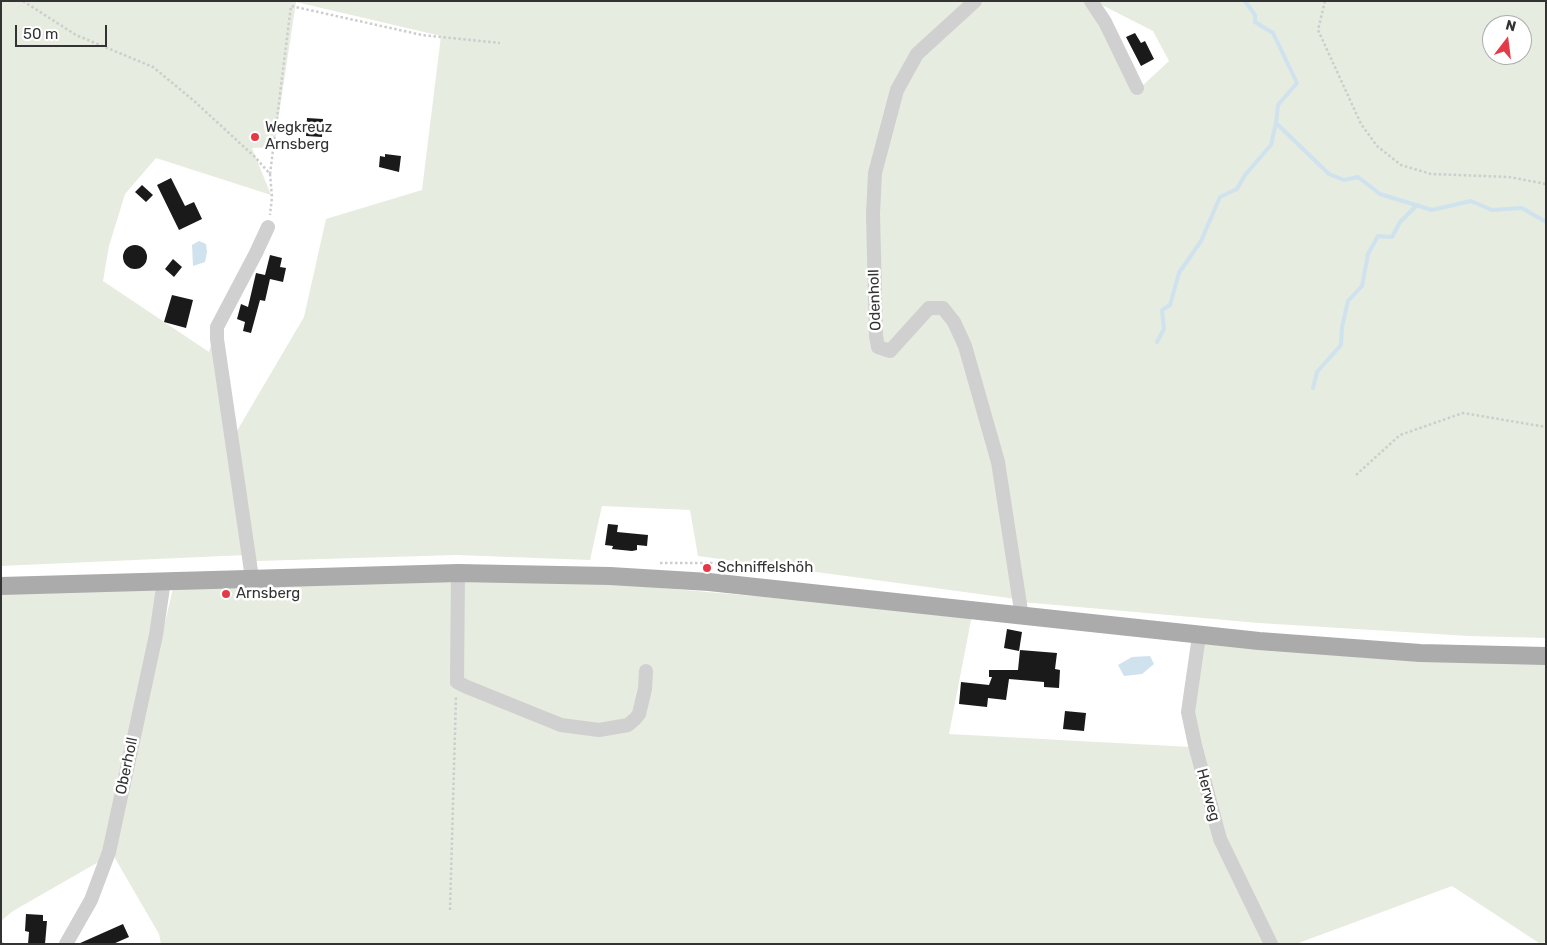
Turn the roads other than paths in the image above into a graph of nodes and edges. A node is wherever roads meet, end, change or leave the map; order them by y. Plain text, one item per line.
1 (975, 1) edge
2 (1091, 1) edge
3 (1137, 88) dead end
4 (268, 227) road end
5 (458, 573) junction
6 (252, 578) junction
7 (164, 581) junction
8 (1, 586) edge
9 (1022, 616) junction
10 (1199, 636) junction
11 (1546, 656) edge
12 (646, 671) dead end
13 (66, 944) edge
14 (1271, 944) edge

1 - 9 street, Odenholl
2 - 3 street
4 - 6 street
5 - 6 main road
5 - 9 main road
5 - 12 street
6 - 7 main road
7 - 8 main road
7 - 13 street, Oberholl
9 - 10 main road
10 - 11 main road
10 - 14 street, Herweg

